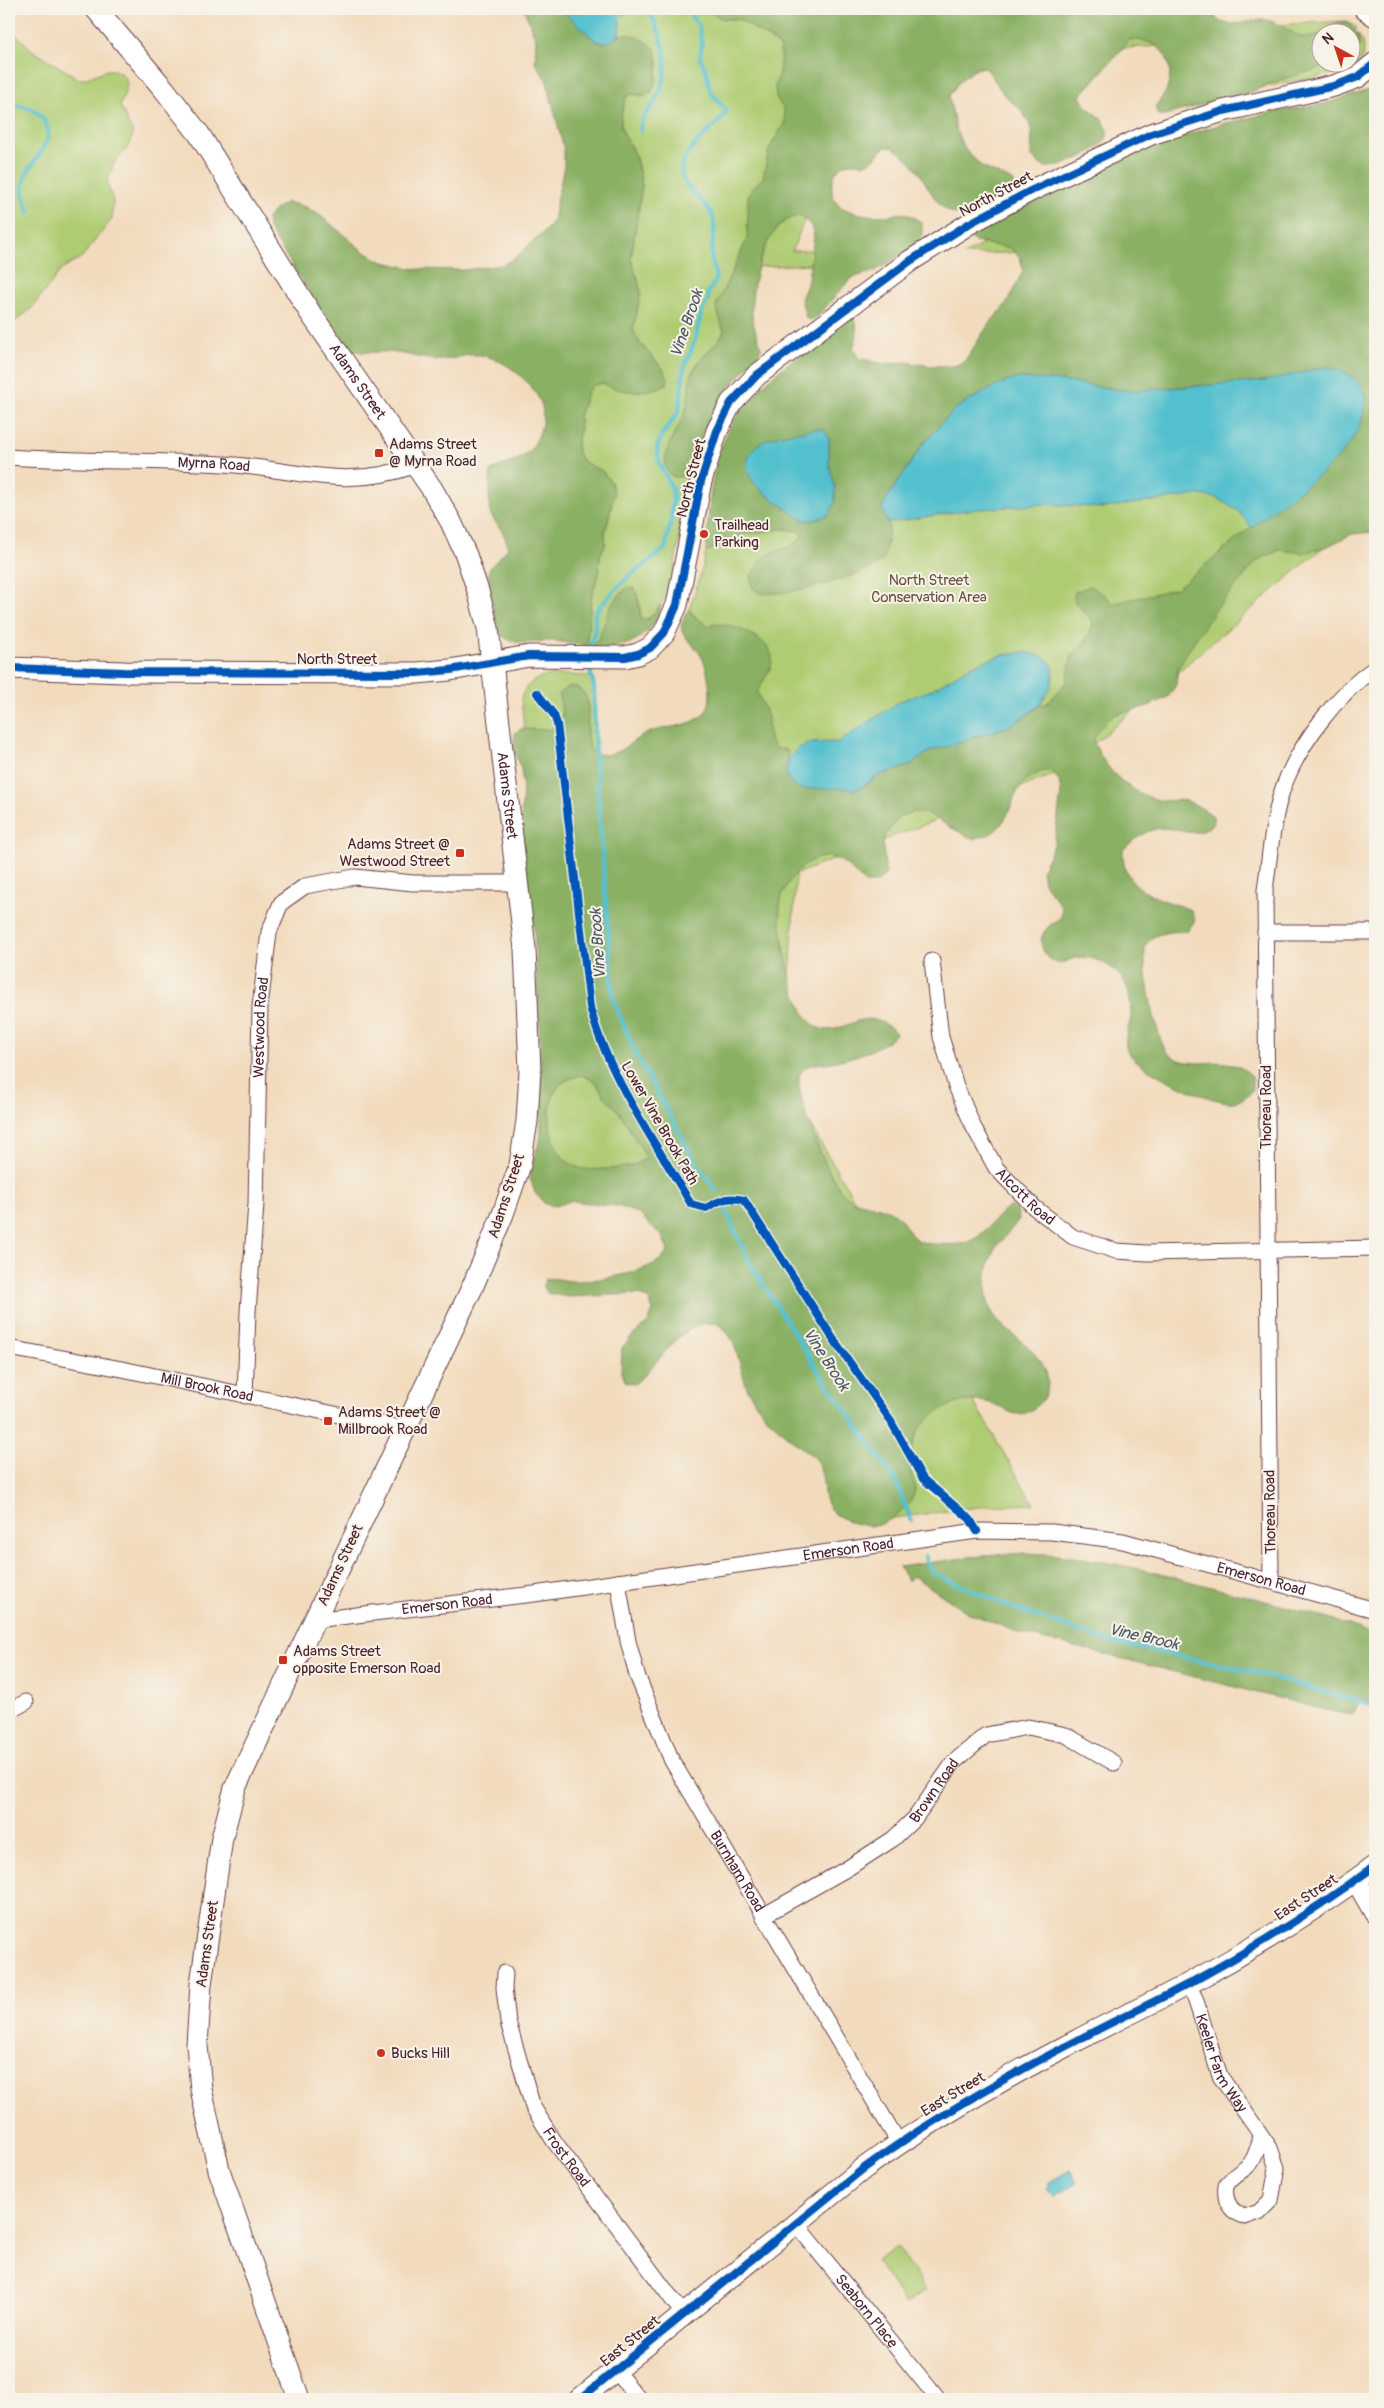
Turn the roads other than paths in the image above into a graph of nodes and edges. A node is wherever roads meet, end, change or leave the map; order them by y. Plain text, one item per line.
1 (96, 9) edge
2 (1365, 9) edge
3 (1375, 16) edge
4 (1375, 63) edge
5 (9, 458) edge
6 (416, 465) junction
7 (492, 662) junction
8 (9, 668) edge
9 (1375, 668) edge
10 (517, 882) junction
11 (1265, 932) junction
12 (1375, 932) edge
13 (932, 961) dead end
14 (1375, 1248) edge
15 (1267, 1250) junction
16 (9, 1348) edge
17 (246, 1396) junction
18 (405, 1429) junction
19 (1271, 1580) junction
20 (618, 1582) junction
21 (1375, 1610) edge
22 (314, 1620) junction
23 (26, 1702) dead end
24 (9, 1711) edge
25 (1114, 1763) dead end
26 (1375, 1866) edge
27 (1356, 1880) junction
28 (1375, 1913) edge
29 (763, 1916) junction
30 (505, 1974) dead end
31 (1188, 1984) junction
32 (1261, 2137) junction
33 (899, 2143) junction
34 (796, 2224) junction
35 (684, 2314) junction
36 (616, 2371) junction
37 (299, 2399) edge
38 (580, 2399) edge
39 (639, 2399) edge
40 (938, 2399) edge

1 - 6 street, Adams Street
2 - 3 street
4 - 7 street, North Street
5 - 6 street, Myrna Road
6 - 7 street, Adams Street
7 - 8 street, North Street
7 - 10 street, Adams Street
9 - 11 street, Thoreau Road
10 - 17 street, Westwood Road
10 - 18 street, Adams Street
11 - 12 street
11 - 15 street, Thoreau Road
13 - 15 street, Alcott Road
14 - 15 street, Alcott Road
15 - 19 street, Thoreau Road
16 - 17 street, Mill Brook Road
17 - 18 street, Mill Brook Road
18 - 22 street, Adams Street
19 - 20 street, Emerson Road
19 - 21 street, Emerson Road
20 - 22 street, Emerson Road
20 - 29 street, Burnham Road
22 - 37 street, Adams Street
23 - 24 street
25 - 29 street, Brown Road
26 - 27 street, East Street
27 - 28 street
27 - 31 street, East Street
29 - 33 street, Burnham Road
30 - 35 street, Frost Road
31 - 32 street, Keeler Farm Way
31 - 33 street, East Street
32 - 32 street, Keeler Farm Way
33 - 34 street, East Street
34 - 35 street, East Street
34 - 40 street, Seaborn Place
35 - 36 street, East Street
36 - 38 street, East Street
36 - 39 street

